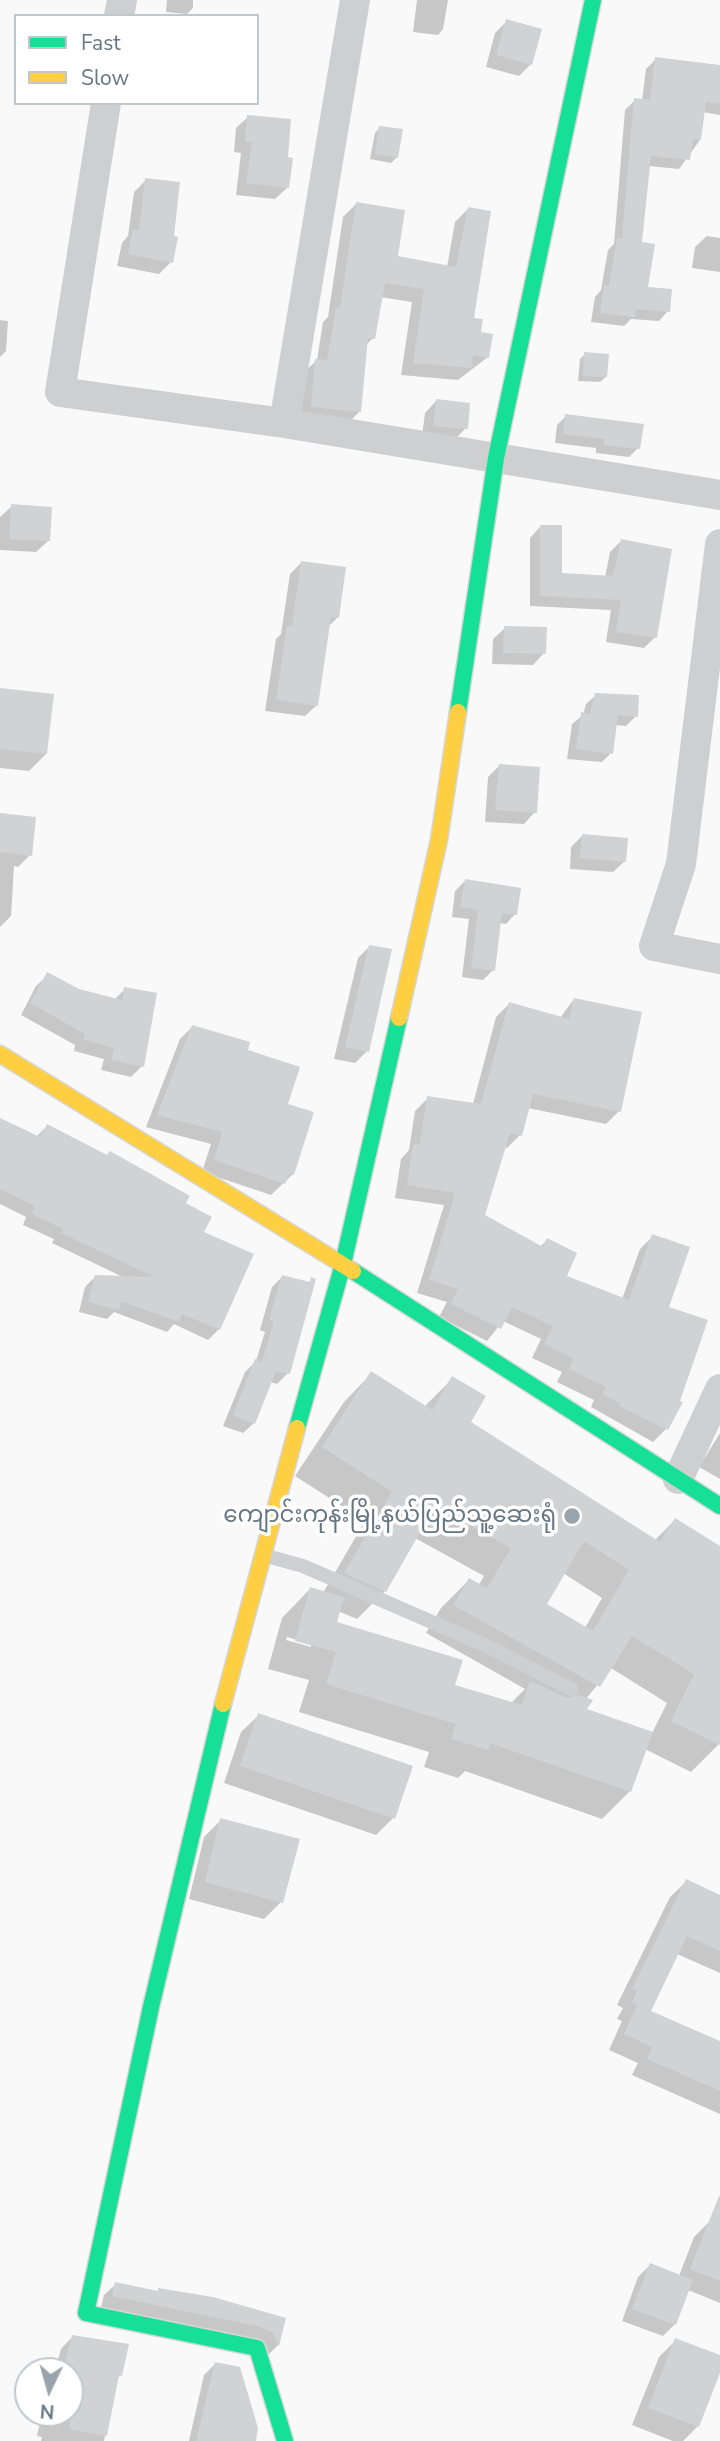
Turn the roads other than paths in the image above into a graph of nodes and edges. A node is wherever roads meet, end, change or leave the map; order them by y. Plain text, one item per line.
1 (355, 0) edge
2 (593, 0) edge
3 (106, 105) edge
4 (284, 423) junction
5 (496, 458) junction
6 (720, 495) edge
7 (720, 544) edge
8 (720, 959) edge
9 (0, 1054) edge
10 (343, 1265) junction
11 (720, 1389) edge
12 (678, 1479) junction
13 (720, 1506) edge
14 (262, 1554) junction
15 (571, 1689) dead end
16 (285, 2441) edge

1 - 4 street
2 - 5 street
3 - 4 street
4 - 5 street
5 - 6 street
5 - 10 street
7 - 8 street
9 - 10 street
10 - 12 street
10 - 14 street
11 - 12 street
12 - 13 street
14 - 15 lane
14 - 16 street

